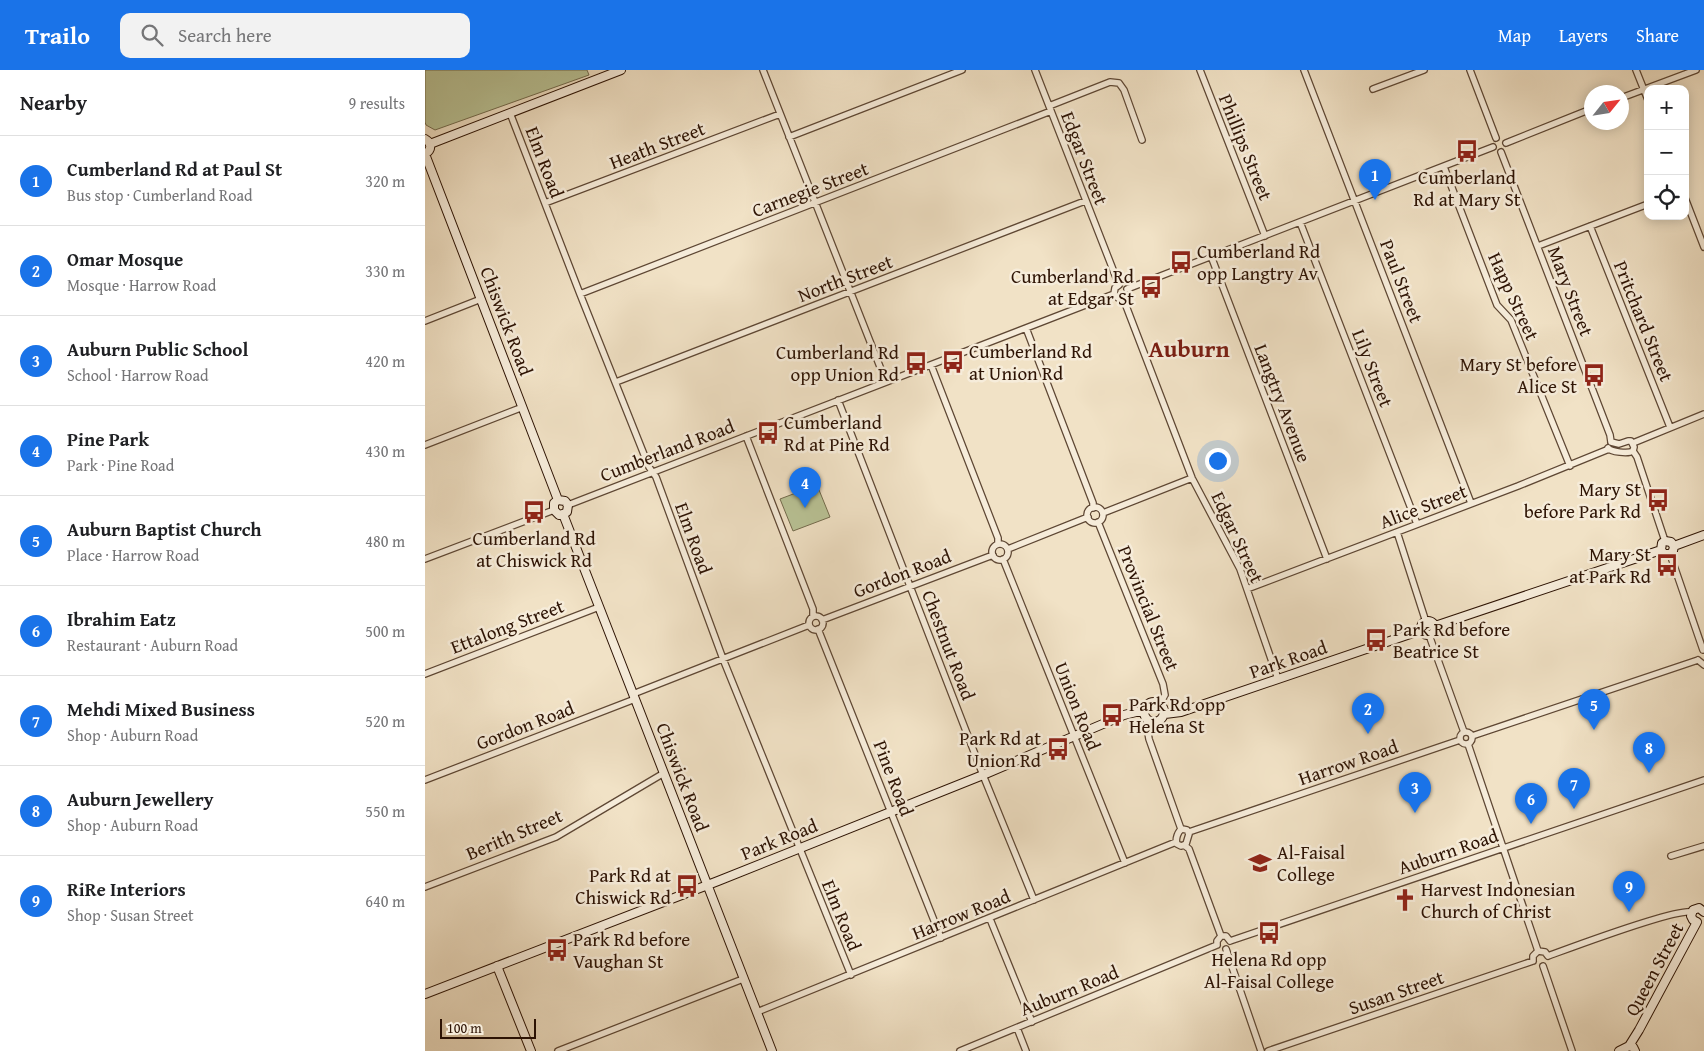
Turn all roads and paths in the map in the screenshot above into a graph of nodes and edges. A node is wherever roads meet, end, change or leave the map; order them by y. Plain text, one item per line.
1 (621, 70) edge
2 (763, 70) edge
3 (962, 70) edge
4 (1035, 70) edge
5 (1200, 70) edge
6 (1304, 70) edge
7 (1424, 70) edge
8 (1470, 70) edge
9 (1636, 70) edge
10 (1696, 70) edge
11 (1657, 85) edge
12 (1373, 89) dead end
13 (1644, 90) joint
14 (1629, 95) edge
15 (1050, 109) junction
16 (1584, 112) edge
17 (510, 113) junction
18 (780, 114) junction
19 (789, 137) junction
20 (1496, 138) junction
21 (1142, 140) dead end
22 (427, 141) edge
23 (1506, 143) junction
24 (1493, 147) junction
25 (1501, 152) junction
26 (425, 154) edge
27 (1444, 166) junction
28 (1085, 201) junction
29 (1355, 201) junction
30 (545, 203) junction
31 (815, 203) junction
32 (1644, 206) edge
33 (1689, 208) edge
34 (1301, 222) junction
35 (1590, 226) junction
36 (1265, 236) junction
37 (1538, 246) junction
38 (1704, 247) edge
39 (1211, 256) junction
40 (1119, 285) junction
41 (1127, 289) junction
42 (851, 292) junction
43 (580, 294) junction
44 (1114, 294) junction
45 (1123, 298) junction
46 (481, 299) junction
47 (425, 321) edge
48 (1026, 328) junction
49 (931, 365) junction
50 (615, 382) junction
51 (886, 382) junction
52 (839, 400) junction
53 (523, 407) junction
54 (1704, 414) edge
55 (1670, 427) junction
56 (746, 436) junction
57 (1611, 442) junction
58 (1633, 442) junction
59 (425, 445) edge
60 (1609, 449) junction
61 (1633, 451) junction
62 (1569, 466) junction
63 (652, 472) junction
64 (1192, 478) junction
65 (558, 500) junction
66 (1471, 504) junction
67 (568, 505) junction
68 (1093, 508) junction
69 (554, 510) junction
70 (1103, 513) junction
71 (563, 514) junction
72 (1088, 518) junction
73 (1098, 522) junction
74 (1417, 524) junction
75 (1397, 532) junction
76 (1704, 535) edge
77 (1665, 541) junction
78 (997, 544) junction
79 (1674, 546) junction
80 (1008, 549) junction
81 (1661, 550) junction
82 (1669, 554) junction
83 (993, 555) junction
84 (425, 559) edge
85 (1003, 559) junction
86 (1327, 559) junction
87 (909, 587) junction
88 (1247, 590) junction
89 (599, 607) junction
90 (813, 616) junction
91 (822, 620) junction
92 (1426, 622) junction
93 (809, 625) junction
94 (1435, 626) junction
95 (818, 630) junction
96 (1422, 630) junction
97 (1429, 635) junction
98 (1703, 650) edge
99 (723, 659) junction
100 (1698, 660) junction
101 (1704, 664) edge
102 (425, 674) edge
103 (1278, 679) junction
104 (634, 696) junction
105 (1160, 704) junction
106 (1144, 712) junction
107 (1165, 714) junction
108 (1150, 722) junction
109 (1464, 732) junction
110 (1472, 736) junction
111 (1074, 737) junction
112 (1460, 740) junction
113 (1468, 744) junction
114 (664, 773) junction
115 (983, 775) junction
116 (425, 780) edge
117 (1704, 780) edge
118 (891, 812) junction
119 (1181, 830) junction
120 (1189, 832) junction
121 (1176, 842) junction
122 (1184, 846) junction
123 (1704, 846) edge
124 (799, 848) junction
125 (1503, 848) junction
126 (1671, 856) dead end
127 (1125, 863) junction
128 (707, 886) junction
129 (425, 887) edge
130 (1034, 900) junction
131 (1692, 912) joint
132 (1702, 914) edge
133 (990, 919) junction
134 (1221, 936) junction
135 (941, 938) junction
136 (1230, 941) junction
137 (1217, 945) junction
138 (1226, 949) junction
139 (1538, 951) junction
140 (1548, 956) junction
141 (1533, 961) junction
142 (497, 966) junction
143 (1543, 966) junction
144 (851, 975) junction
145 (743, 979) junction
146 (425, 994) edge
147 (757, 1012) junction
148 (1032, 1022) junction
149 (1017, 1028) junction
150 (1633, 1048) edge
151 (531, 1051) edge
152 (558, 1051) edge
153 (772, 1051) edge
154 (960, 1051) edge
155 (1026, 1051) edge
156 (1261, 1051) edge
157 (1268, 1051) edge
158 (1572, 1051) edge
159 (1619, 1051) edge

1 - 17 street
2 - 18 street
3 - 19 street
4 - 15 street, Edgar Street
5 - 36 street, Phillips Street
6 - 29 street, Paul Street
7 - 12 street
8 - 20 street
9 - 13 street
10 - 11 street
13 - 14 street
15 - 21 street, Carnegie Street
15 - 28 street, Edgar Street
15 - 31 street, Carnegie Street
16 - 23 street
17 - 22 street
17 - 30 street, Elm Road
18 - 19 street
18 - 30 street, Heath Street
19 - 31 street
20 - 23 street
20 - 24 street
22 - 26 street
23 - 25 street
24 - 25 street
24 - 27 street
25 - 37 street, Mary Street
26 - 46 street, Chiswick Road
27 - 29 street
27 - 62 street, Happ Street
28 - 40 street, Edgar Street
28 - 42 street, North Street
29 - 34 street
29 - 66 street, Paul Street
30 - 43 street, Elm Road
31 - 42 street
31 - 43 street, Carnegie Street
32 - 35 street
33 - 38 street
34 - 36 street
34 - 74 street, Lily Street
35 - 37 street
35 - 55 street, Pritchard Street
36 - 39 street
37 - 57 street, Mary Street
39 - 41 street
39 - 86 street, Langtry Avenue
40 - 41 street
40 - 44 street
41 - 45 street
42 - 50 street, North Street
42 - 51 street
43 - 50 street, Elm Road
44 - 45 street
44 - 48 street, Cumberland Road
45 - 64 street, Edgar Street
46 - 47 street
46 - 53 street, Chiswick Road
48 - 49 street, Cumberland Road
48 - 68 street
49 - 51 street, Cumberland Road
49 - 78 street
50 - 63 street, Elm Road
51 - 52 street, Cumberland Road
52 - 56 street, Cumberland Road
52 - 87 street, Chestnut Road
53 - 59 street
53 - 65 street, Chiswick Road
54 - 55 street
55 - 58 street
56 - 63 street, Cumberland Road
56 - 90 street
57 - 58 street
57 - 60 street
58 - 61 street
60 - 61 street
60 - 62 street, Alice Street
61 - 77 street
62 - 66 street, Alice Street
63 - 67 street, Cumberland Road
63 - 99 street, Elm Road
64 - 70 street
64 - 88 street, Edgar Street
65 - 67 street
65 - 69 street
66 - 74 street, Alice Street
67 - 71 street
68 - 70 street
68 - 72 street
69 - 71 street
69 - 84 street
70 - 73 street
71 - 89 street, Chiswick Road
72 - 73 street
72 - 80 street
73 - 105 street, Provincial Street
74 - 75 street, Alice Street
75 - 86 street, Alice Street
75 - 92 street
76 - 79 street
77 - 79 street
77 - 81 street
78 - 80 street
78 - 83 street
79 - 82 street
80 - 85 street
81 - 82 street
81 - 94 street
82 - 98 street
83 - 85 street
83 - 87 street, Gordon Road
85 - 111 street, Union Road
86 - 88 street, Alice Street
87 - 91 street, Gordon Road
87 - 115 street, Chestnut Road
88 - 103 street, Edgar Street
89 - 102 street, Ettalong Street
89 - 104 street, Chiswick Road
90 - 91 street
90 - 93 street
91 - 95 street
92 - 94 street
92 - 96 street
93 - 95 street
93 - 99 street, Gordon Road
94 - 97 street
95 - 118 street, Pine Road
96 - 97 street
96 - 103 street, Park Road
97 - 109 street
98 - 100 street
99 - 104 street, Gordon Road
99 - 124 street, Elm Road
100 - 101 street
100 - 110 street
103 - 107 street, Park Road
104 - 114 street, Chiswick Road
104 - 116 street, Gordon Road
105 - 106 street
105 - 107 street
106 - 108 street
106 - 111 street, Park Road
107 - 108 street
108 - 119 street
109 - 110 street
109 - 112 street
110 - 113 street
111 - 115 street, Park Road
111 - 127 street, Union Road
112 - 113 street
112 - 120 street, Harrow Road
113 - 125 street
114 - 128 street, Chiswick Road
114 - 129 street, Berith Street
115 - 118 street, Park Road
115 - 130 street, Chestnut Road
117 - 125 street, Auburn Road
118 - 124 street, Park Road
118 - 135 street, Pine Road
119 - 120 street
119 - 121 street
120 - 122 street
121 - 122 street
121 - 127 street, Harrow Road
122 - 134 street
123 - 126 street
124 - 128 street, Park Road
124 - 144 street, Elm Road
125 - 136 street, Auburn Road
125 - 139 street
127 - 130 street, Harrow Road
128 - 142 street, Park Road
128 - 145 street, Chiswick Road
130 - 133 street, Harrow Road
131 - 132 street
131 - 140 street
132 - 150 street, Queen Street
133 - 135 street, Harrow Road
133 - 148 street
134 - 136 street
134 - 137 street
135 - 144 street, Harrow Road
136 - 138 street
137 - 138 street
137 - 148 street, Auburn Road
138 - 156 street
139 - 140 street
139 - 141 street
140 - 143 street
141 - 143 street
141 - 157 street, Susan Street
142 - 146 street, Park Road
142 - 151 street
143 - 158 street
144 - 147 street, Harrow Road
145 - 147 street, Chiswick Road
145 - 152 street
147 - 153 street, Chiswick Road
148 - 149 street, Auburn Road
149 - 154 street, Auburn Road
149 - 155 street
150 - 159 street

